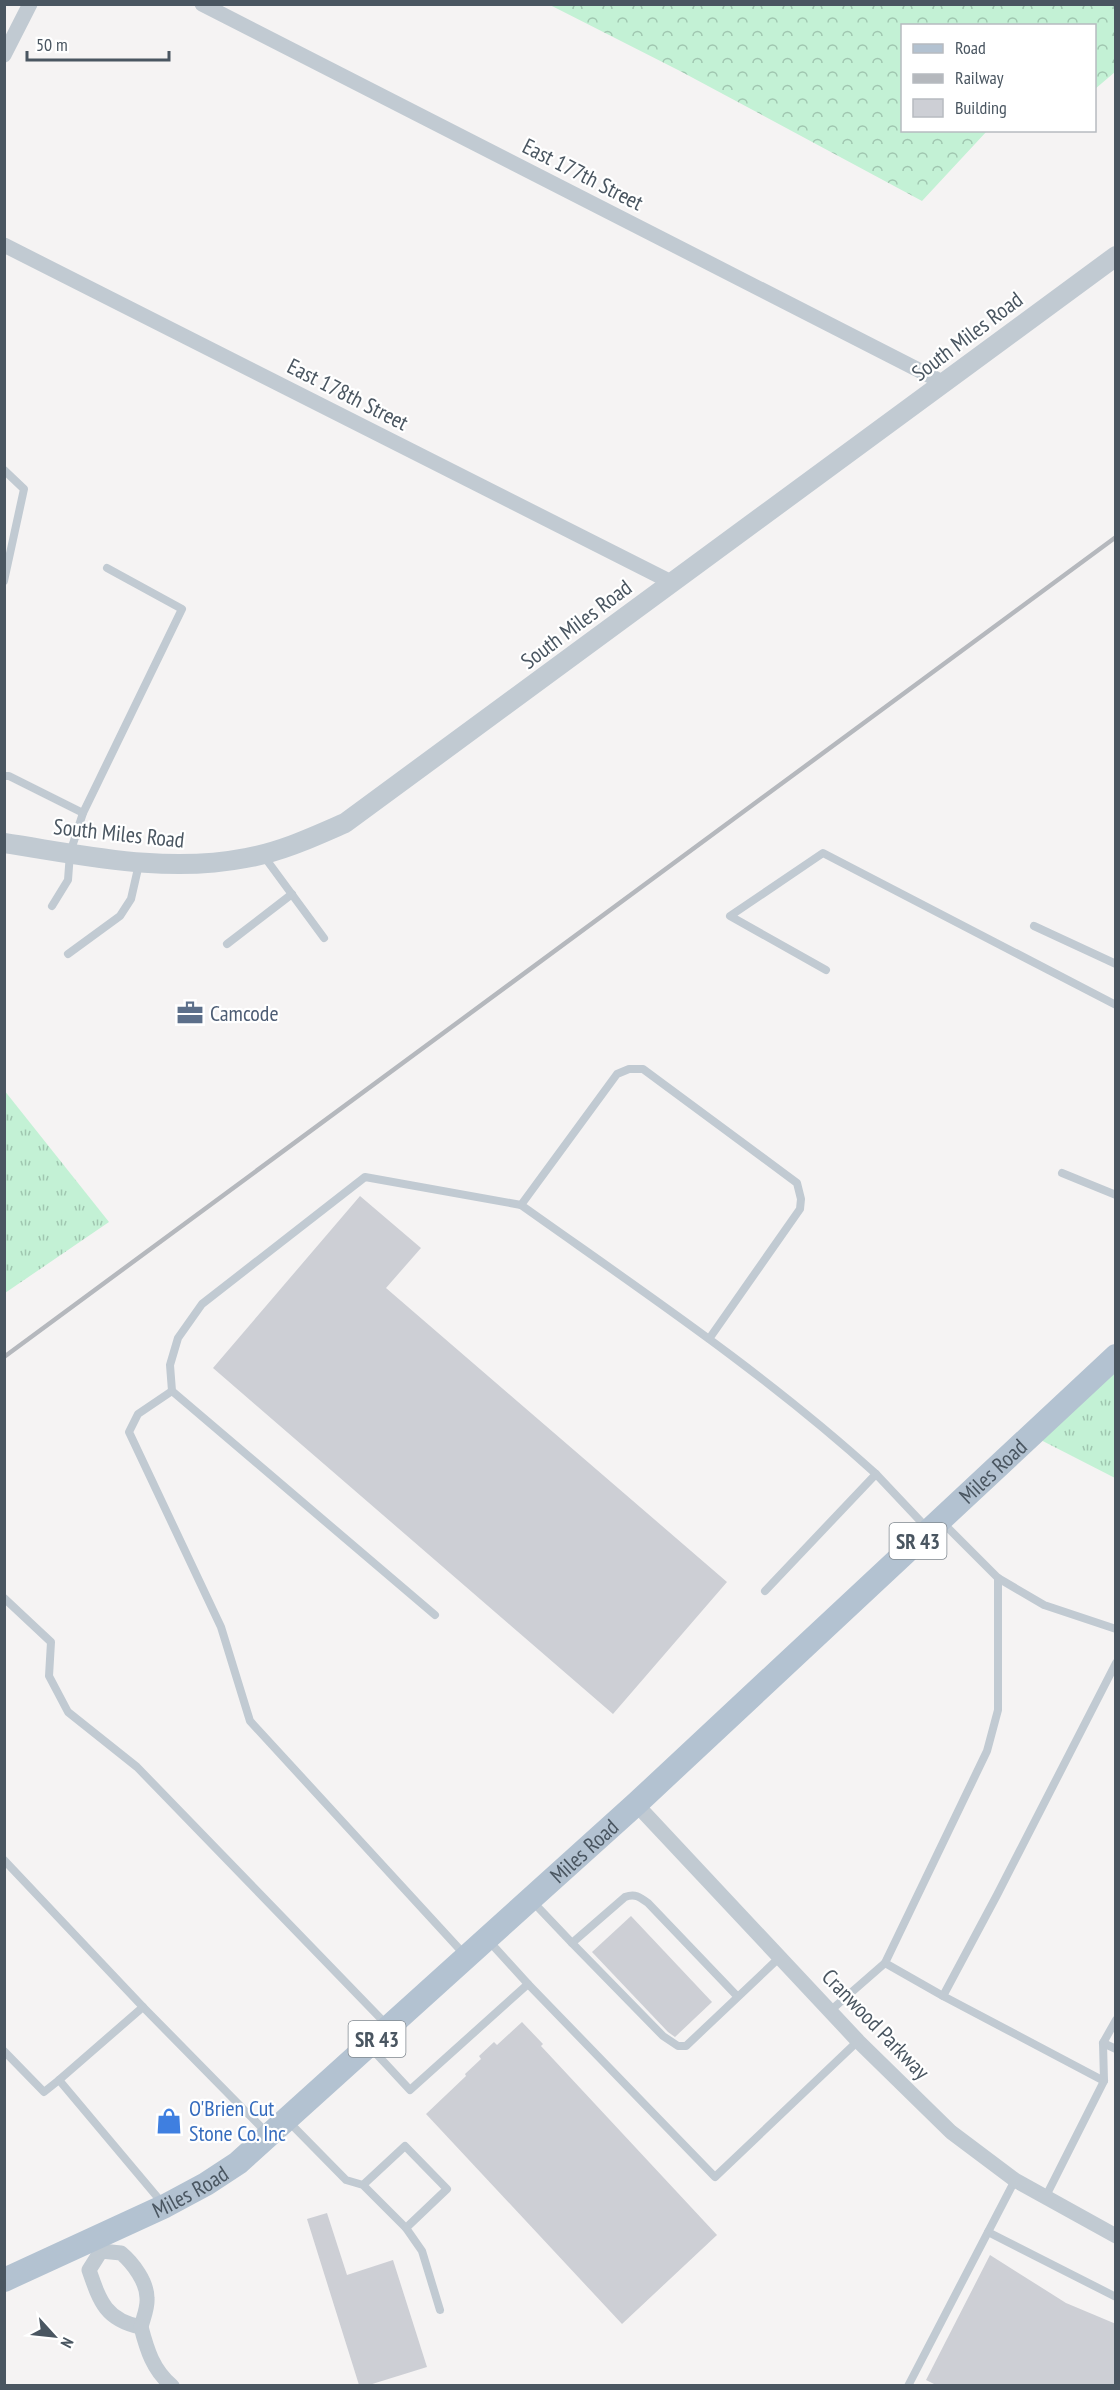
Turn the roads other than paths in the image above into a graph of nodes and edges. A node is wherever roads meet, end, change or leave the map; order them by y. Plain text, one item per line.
1 (30, 4) edge
2 (202, 4) edge
3 (4, 56) edge
4 (4, 245) edge
5 (1116, 256) edge
6 (945, 383) junction
7 (4, 470) edge
8 (107, 568) dead end
9 (4, 581) edge
10 (671, 582) junction
11 (4, 776) edge
12 (83, 813) junction
13 (4, 843) edge
14 (70, 853) junction
15 (262, 854) junction
16 (139, 864) junction
17 (292, 894) junction
18 (52, 906) dead end
19 (1034, 926) dead end
20 (324, 938) dead end
21 (227, 944) dead end
22 (68, 954) dead end
23 (1116, 964) edge
24 (826, 970) dead end
25 (1116, 1005) edge
26 (1062, 1173) dead end
27 (1116, 1196) edge
28 (521, 1205) junction
29 (709, 1339) junction
30 (1116, 1356) edge
31 (172, 1391) junction
32 (876, 1474) junction
33 (935, 1525) junction
34 (998, 1578) junction
35 (765, 1591) dead end
36 (4, 1598) edge
37 (435, 1615) dead end
38 (1116, 1629) edge
39 (1116, 1663) edge
40 (636, 1804) junction
41 (4, 1860) edge
42 (531, 1899) junction
43 (487, 1939) junction
44 (572, 1942) junction
45 (780, 1957) junction
46 (467, 1958) junction
47 (885, 1963) junction
48 (528, 1984) junction
49 (943, 1995) junction
50 (737, 1996) junction
51 (143, 2007) junction
52 (830, 2011) junction
53 (1116, 2020) edge
54 (389, 2028) junction
55 (858, 2041) junction
56 (1103, 2043) junction
57 (369, 2046) junction
58 (1116, 2049) edge
59 (4, 2051) edge
60 (59, 2079) junction
61 (1104, 2081) junction
62 (278, 2128) junction
63 (1015, 2180) junction
64 (363, 2185) junction
65 (1045, 2198) junction
66 (165, 2206) junction
67 (406, 2228) junction
68 (988, 2232) junction
69 (1116, 2236) edge
70 (97, 2245) junction
71 (4, 2280) edge
72 (1116, 2297) edge
73 (440, 2310) dead end
74 (141, 2327) junction
75 (163, 2383) edge
76 (908, 2385) edge

1 - 3 street
2 - 6 street, East 177th Street
4 - 10 street, East 178th Street
5 - 6 street, South Miles Road
6 - 10 street, South Miles Road
7 - 9 lane
8 - 12 lane
10 - 15 street, South Miles Road
11 - 12 lane
12 - 14 lane
13 - 14 street, South Miles Road
14 - 16 street, South Miles Road
14 - 18 lane
15 - 16 street, South Miles Road
15 - 17 lane
16 - 22 lane
17 - 20 lane
17 - 21 lane
19 - 23 lane
24 - 25 lane
26 - 27 lane
28 - 29 lane
28 - 29 lane
28 - 31 lane
29 - 32 lane
30 - 33 main road, Miles Road / SR 43
31 - 37 lane
31 - 46 lane
32 - 33 lane
32 - 35 lane
33 - 34 lane
33 - 40 main road, Miles Road / SR 43
34 - 38 lane
34 - 47 lane
36 - 54 lane
39 - 49 lane
40 - 42 main road, Miles Road / SR 43
40 - 45 street, Cranwood Parkway
41 - 51 lane
42 - 43 main road, Miles Road / SR 43
42 - 44 lane
43 - 46 main road, Miles Road / SR 43
43 - 48 lane
44 - 50 lane
44 - 50 lane
45 - 50 lane
45 - 52 street, Cranwood Parkway
46 - 54 main road, Miles Road / SR 43
47 - 49 lane
47 - 52 lane
48 - 55 lane
48 - 57 lane
49 - 61 lane
51 - 60 lane
51 - 62 lane
52 - 55 street, Cranwood Parkway
53 - 56 lane
54 - 57 main road, Miles Road / SR 43
55 - 63 street, Cranwood Parkway
56 - 58 lane
56 - 61 lane
57 - 62 main road, Miles Road / SR 43
59 - 60 lane
60 - 66 lane
61 - 65 lane
62 - 64 lane
62 - 66 main road, Miles Road / SR 43
63 - 65 street, Cranwood Parkway
63 - 68 lane
64 - 67 lane
64 - 67 lane
65 - 69 street, Cranwood Parkway
66 - 70 main road, Miles Road / SR 43
67 - 73 lane
68 - 72 lane
68 - 76 lane
70 - 71 main road, Miles Road / SR 43
70 - 74 street
70 - 74 street
74 - 75 street

